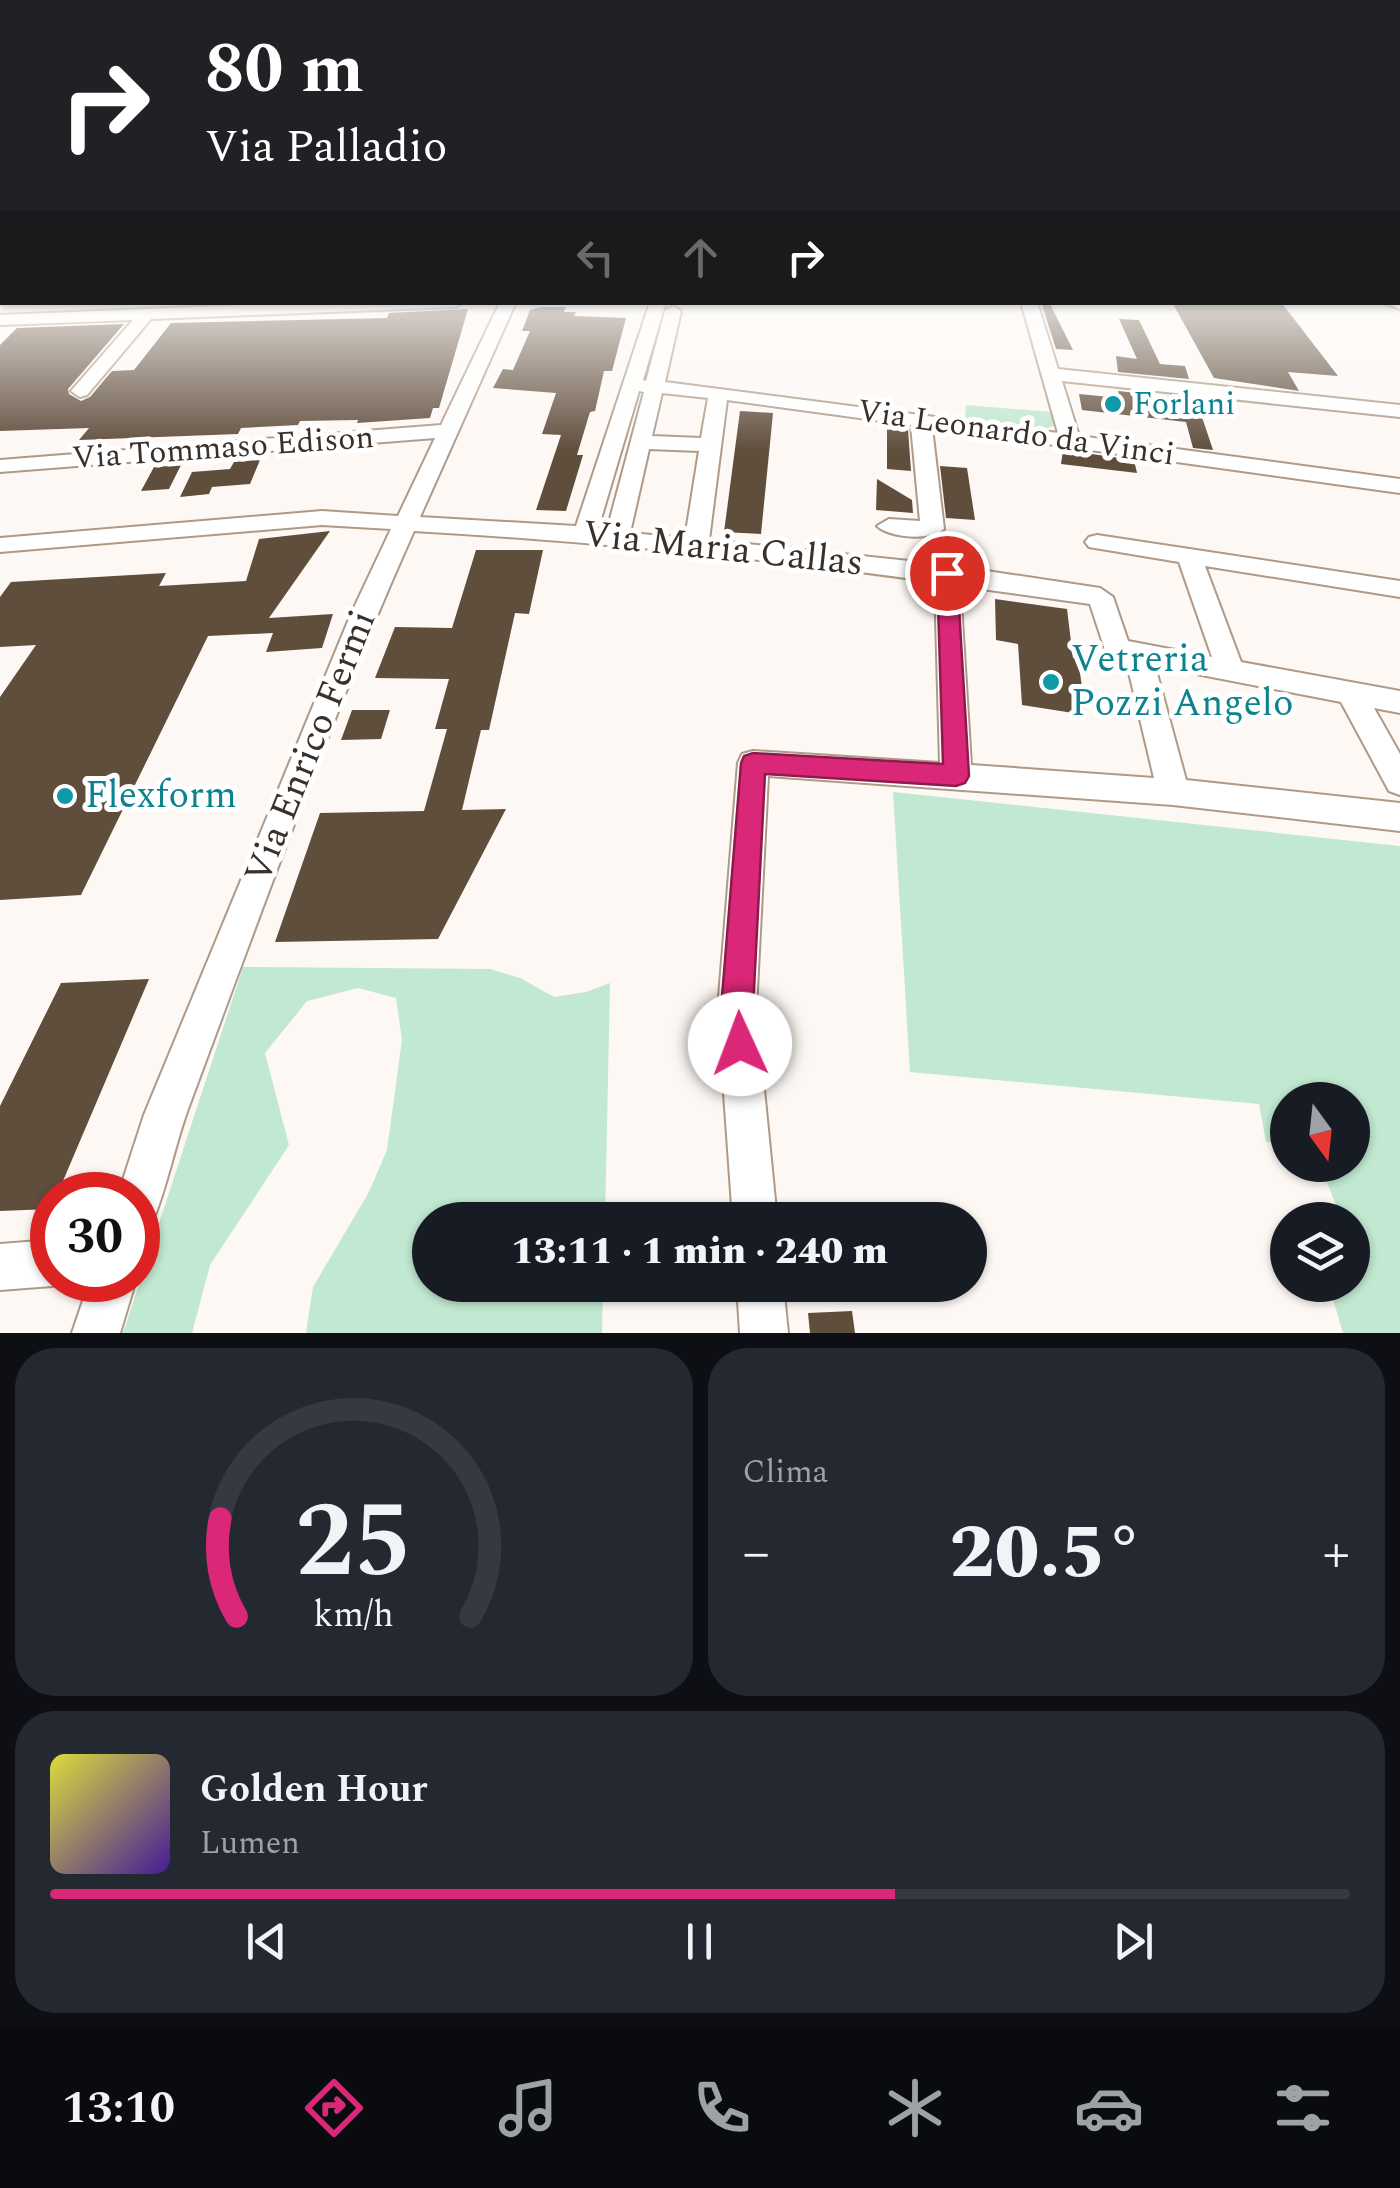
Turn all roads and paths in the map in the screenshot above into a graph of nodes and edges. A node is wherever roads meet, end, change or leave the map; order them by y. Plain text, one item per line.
1 (136, 326) edge
2 (496, 326) edge
3 (650, 326) edge
4 (669, 326) edge
5 (1037, 326) edge
6 (1052, 374) junction
7 (632, 385) junction
8 (654, 385) junction
9 (80, 392) dead end
10 (718, 392) junction
11 (1400, 412) edge
12 (920, 420) junction
13 (446, 431) junction
14 (1070, 439) junction
15 (640, 442) junction
16 (711, 445) junction
17 (0, 466) edge
18 (1400, 486) edge
19 (404, 525) junction
20 (888, 526) dead end
21 (585, 534) junction
22 (617, 537) junction
23 (1097, 542) dead end
24 (0, 545) edge
25 (696, 546) junction
26 (1189, 556) junction
27 (947, 573) junction
28 (1400, 590) edge
29 (1138, 653) junction
30 (1230, 670) junction
31 (1351, 693) junction
32 (1400, 702) edge
33 (956, 776) junction
34 (1400, 782) edge
35 (1173, 792) junction
36 (1400, 817) edge
37 (147, 1172) edge
38 (753, 1202) edge
39 (30, 1265) edge
40 (0, 1267) edge
41 (105, 1302) edge
42 (761, 1302) edge
43 (96, 1333) edge
44 (764, 1333) edge

1 - 9 street
2 - 13 street, Via Enrico Fermi
3 - 7 street
4 - 8 street
5 - 6 street
6 - 11 street
6 - 14 street
7 - 8 street, Via Leonardo da Vinci
7 - 21 street
8 - 10 street, Via Leonardo da Vinci
8 - 15 street
10 - 12 street, Via Leonardo da Vinci
10 - 16 street
12 - 14 street, Via Leonardo da Vinci
12 - 20 street
13 - 17 street, Via Tommaso Edison
13 - 19 street, Via Enrico Fermi
14 - 18 street, Via Leonardo da Vinci
15 - 16 street
15 - 22 street
16 - 25 street
19 - 21 street, Via Maria Callas
19 - 24 street, Via Maria Callas
19 - 37 street, Via Enrico Fermi
21 - 22 street, Via Maria Callas
22 - 25 street, Via Maria Callas
23 - 26 street
25 - 27 street, Via Maria Callas
26 - 28 street
26 - 30 street
27 - 29 street, Via Maria Callas
27 - 33 street
29 - 30 street
29 - 35 street
30 - 31 street
31 - 32 street
31 - 34 street
33 - 35 street
33 - 38 street
35 - 36 street
39 - 40 street
41 - 43 street
42 - 44 street

